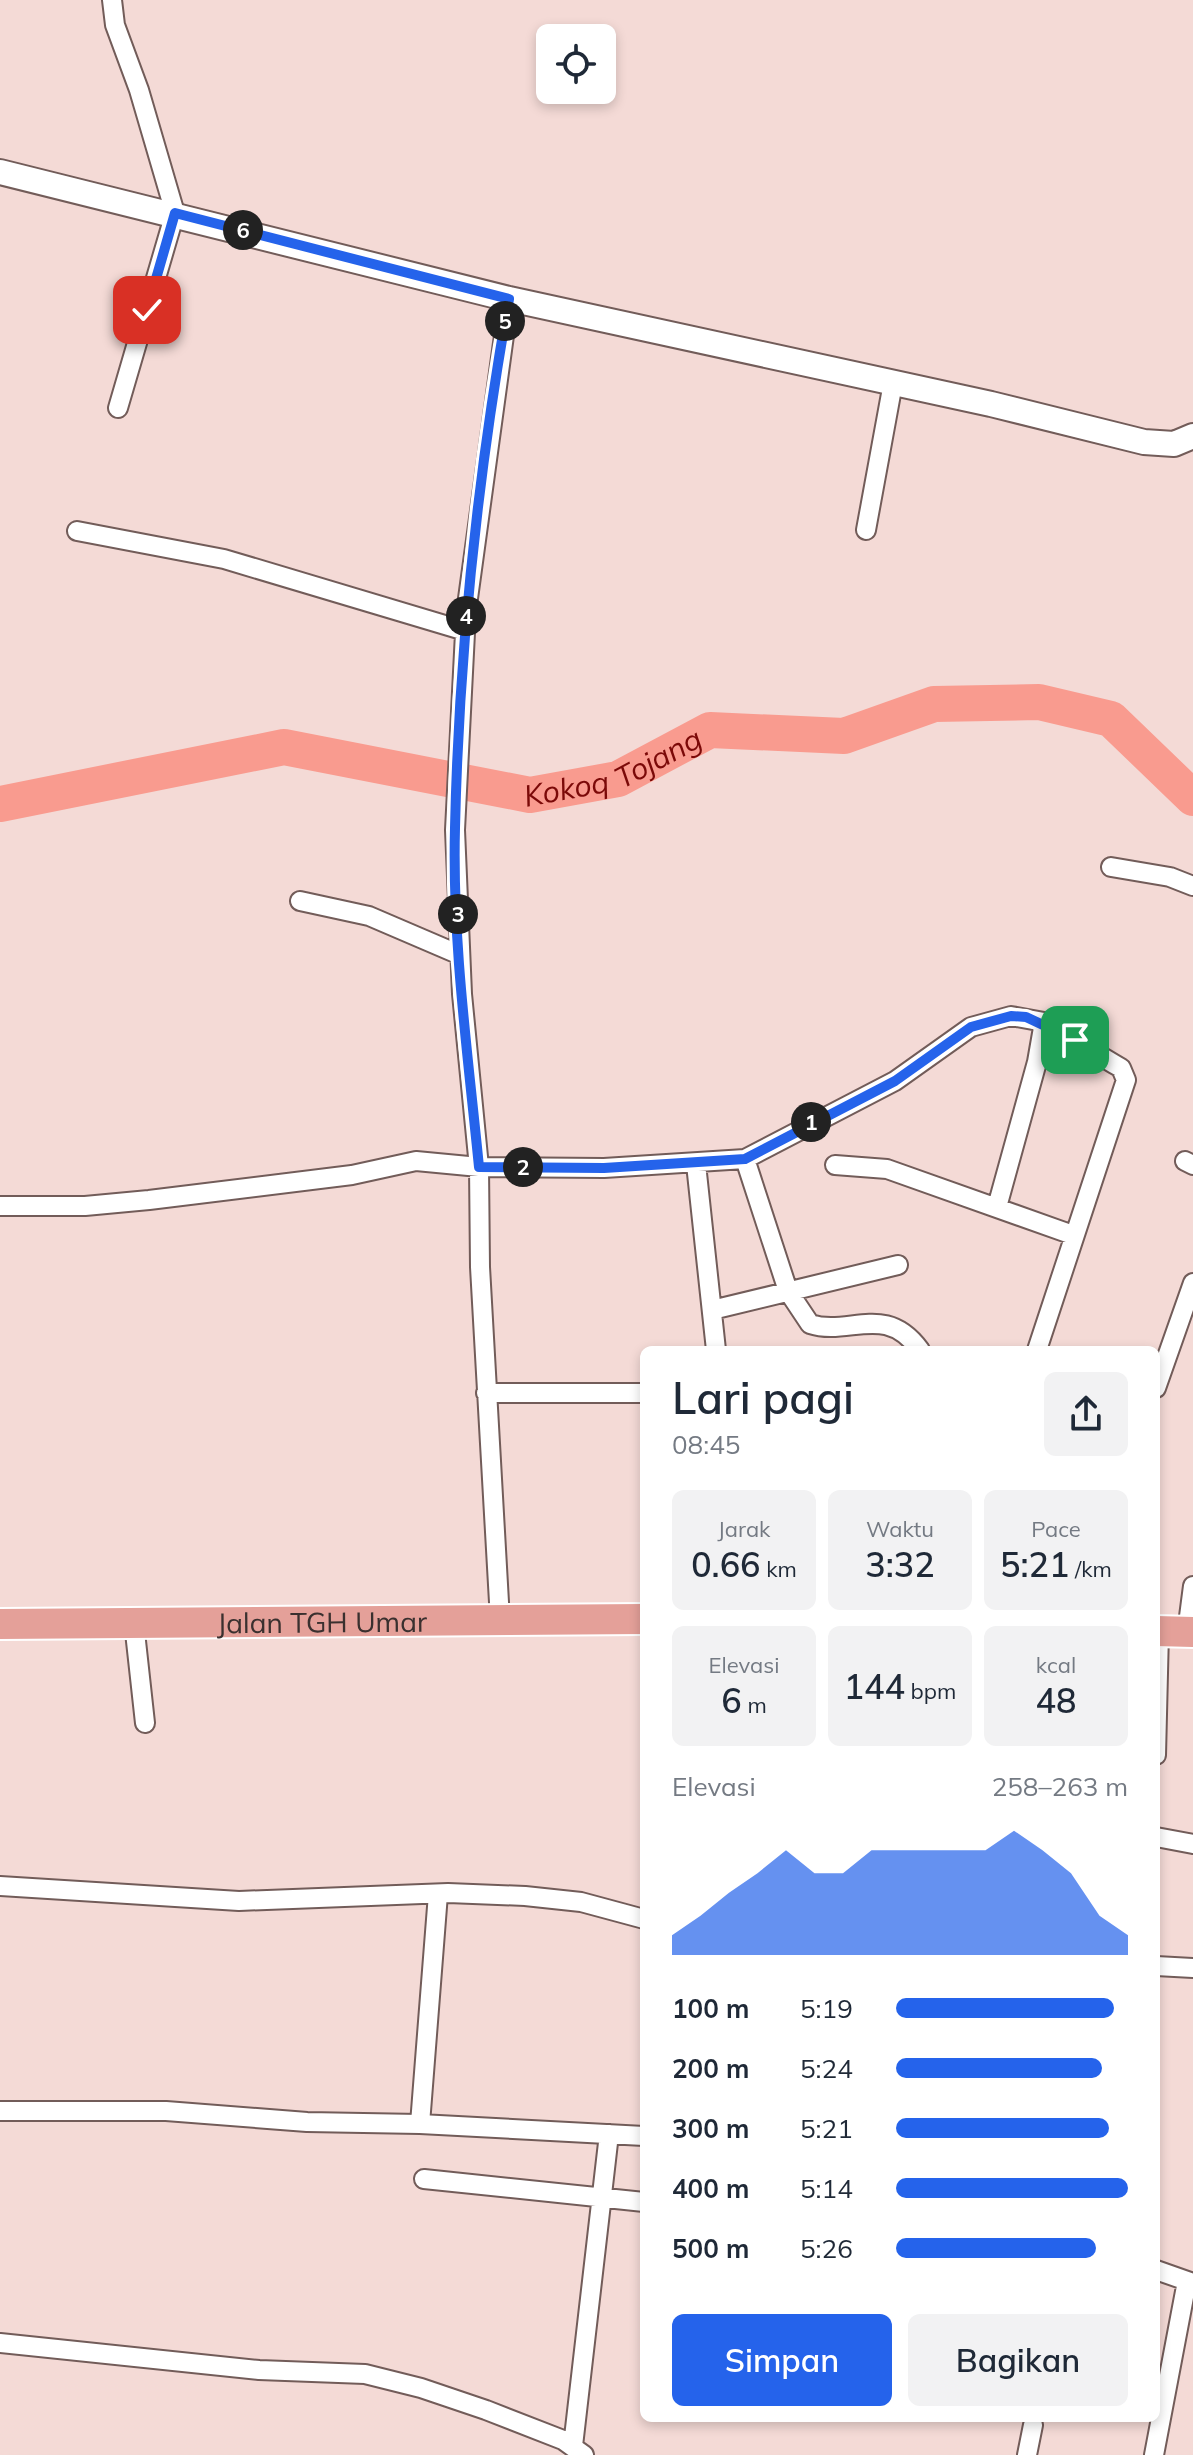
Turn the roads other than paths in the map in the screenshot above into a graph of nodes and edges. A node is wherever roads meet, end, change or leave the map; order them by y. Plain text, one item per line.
1 (112, 0) edge
2 (0, 172) edge
3 (175, 213) junction
4 (509, 299) junction
5 (893, 383) junction
6 (118, 408) dead end
7 (1193, 436) edge
8 (866, 530) dead end
9 (77, 531) dead end
10 (465, 631) junction
11 (1111, 867) dead end
12 (1193, 886) edge
13 (300, 901) dead end
14 (460, 955) junction
15 (1044, 1022) junction
16 (745, 1159) junction
17 (696, 1164) junction
18 (835, 1165) dead end
19 (479, 1167) junction
20 (0, 1206) edge
21 (997, 1207) junction
22 (1073, 1235) junction
23 (898, 1265) dead end
24 (1193, 1283) edge
25 (788, 1291) junction
26 (712, 1310) junction
27 (716, 1346) edge
28 (916, 1346) edge
29 (1038, 1346) edge
30 (1160, 1377) edge
31 (486, 1393) junction
32 (640, 1393) edge
33 (1193, 1586) edge
34 (640, 1619) edge
35 (500, 1620) junction
36 (134, 1623) junction
37 (0, 1624) edge
38 (1174, 1632) edge
39 (145, 1723) dead end
40 (1160, 1728) edge
41 (1160, 1838) edge
42 (1193, 1844) edge
43 (0, 1886) edge
44 (438, 1894) junction
45 (640, 1918) edge
46 (1160, 1966) edge
47 (1193, 1968) edge
48 (0, 2111) edge
49 (420, 2124) junction
50 (609, 2134) junction
51 (640, 2136) edge
52 (424, 2179) dead end
53 (600, 2197) junction
54 (640, 2202) edge
55 (1160, 2271) edge
56 (1190, 2282) edge
57 (0, 2343) edge
58 (1033, 2425) dead end
59 (578, 2450) edge
60 (1027, 2455) edge
61 (1154, 2455) edge

1 - 3 street
2 - 3 street
3 - 4 street
3 - 6 street
4 - 5 street
4 - 10 street
5 - 7 street
5 - 8 street
9 - 10 street
10 - 14 street
11 - 12 street
13 - 14 street
14 - 19 street
15 - 16 street
15 - 21 street
15 - 22 street
16 - 17 street
16 - 25 street
17 - 19 street
17 - 26 street
18 - 21 street
19 - 20 street
19 - 31 street
21 - 22 street
22 - 29 street
23 - 25 street
24 - 30 street
25 - 26 street
25 - 28 street
26 - 27 street
31 - 32 street
31 - 35 street
33 - 38 street
34 - 35 main road, Jalan TGH Umar
35 - 36 main road, Jalan TGH Umar
36 - 37 main road, Jalan TGH Umar
36 - 39 street
38 - 40 street
41 - 42 street
43 - 44 street
44 - 45 street
44 - 49 street
46 - 47 street
48 - 49 street
49 - 50 street
50 - 51 street
50 - 53 street
52 - 53 street
53 - 54 street
53 - 59 street
55 - 56 street
56 - 61 street
57 - 59 street
58 - 60 street

